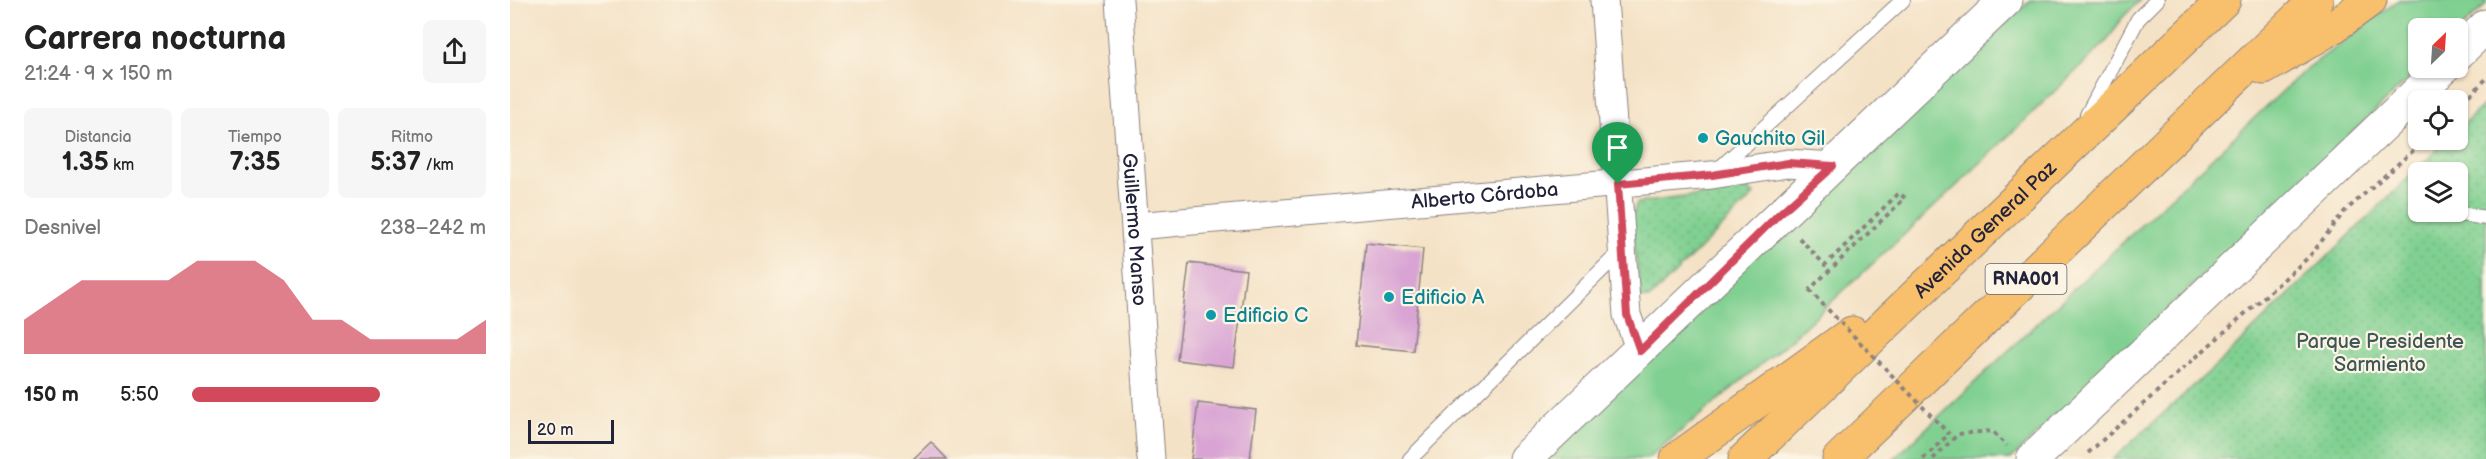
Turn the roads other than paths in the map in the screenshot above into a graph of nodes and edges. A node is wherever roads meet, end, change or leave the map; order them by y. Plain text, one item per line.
1 (1119, 0) edge
2 (1604, 0) edge
3 (1903, 0) edge
4 (2157, 0) edge
5 (2224, 0) edge
6 (2316, 0) edge
7 (2370, 0) edge
8 (2000, 3) edge
9 (2486, 26) edge
10 (2468, 43) edge
11 (2432, 78) edge
12 (2213, 97) junction
13 (2070, 149) junction
14 (1833, 166) junction
15 (1712, 175) junction
16 (1618, 184) junction
17 (2468, 215) edge
18 (2486, 218) edge
19 (1136, 226) junction
20 (1621, 251) junction
21 (1955, 259) junction
22 (1640, 351) junction
23 (2023, 455) edge
24 (1151, 459) edge
25 (1410, 459) edge
26 (1525, 459) edge
27 (1677, 459) edge
28 (1745, 459) edge
29 (1839, 459) edge

1 - 19 street, Guillermo Manso
2 - 16 street
3 - 15 lane
4 - 13 lane
5 - 13 highway, Avenida General Paz / RNA001
6 - 12 highway, RNA001
7 - 12 highway
8 - 14 street
9 - 10 street
11 - 23 street
12 - 29 highway, RNA001
13 - 21 highway, Avenida General Paz / RNA001
14 - 15 street, Alberto Córdoba
14 - 22 street
15 - 16 street, Alberto Córdoba
16 - 19 street, Alberto Córdoba
16 - 20 street
17 - 18 lane
19 - 24 street, Guillermo Manso
20 - 22 street
20 - 25 lane
21 - 27 highway
21 - 28 highway, Avenida General Paz / RNA001
22 - 26 street

